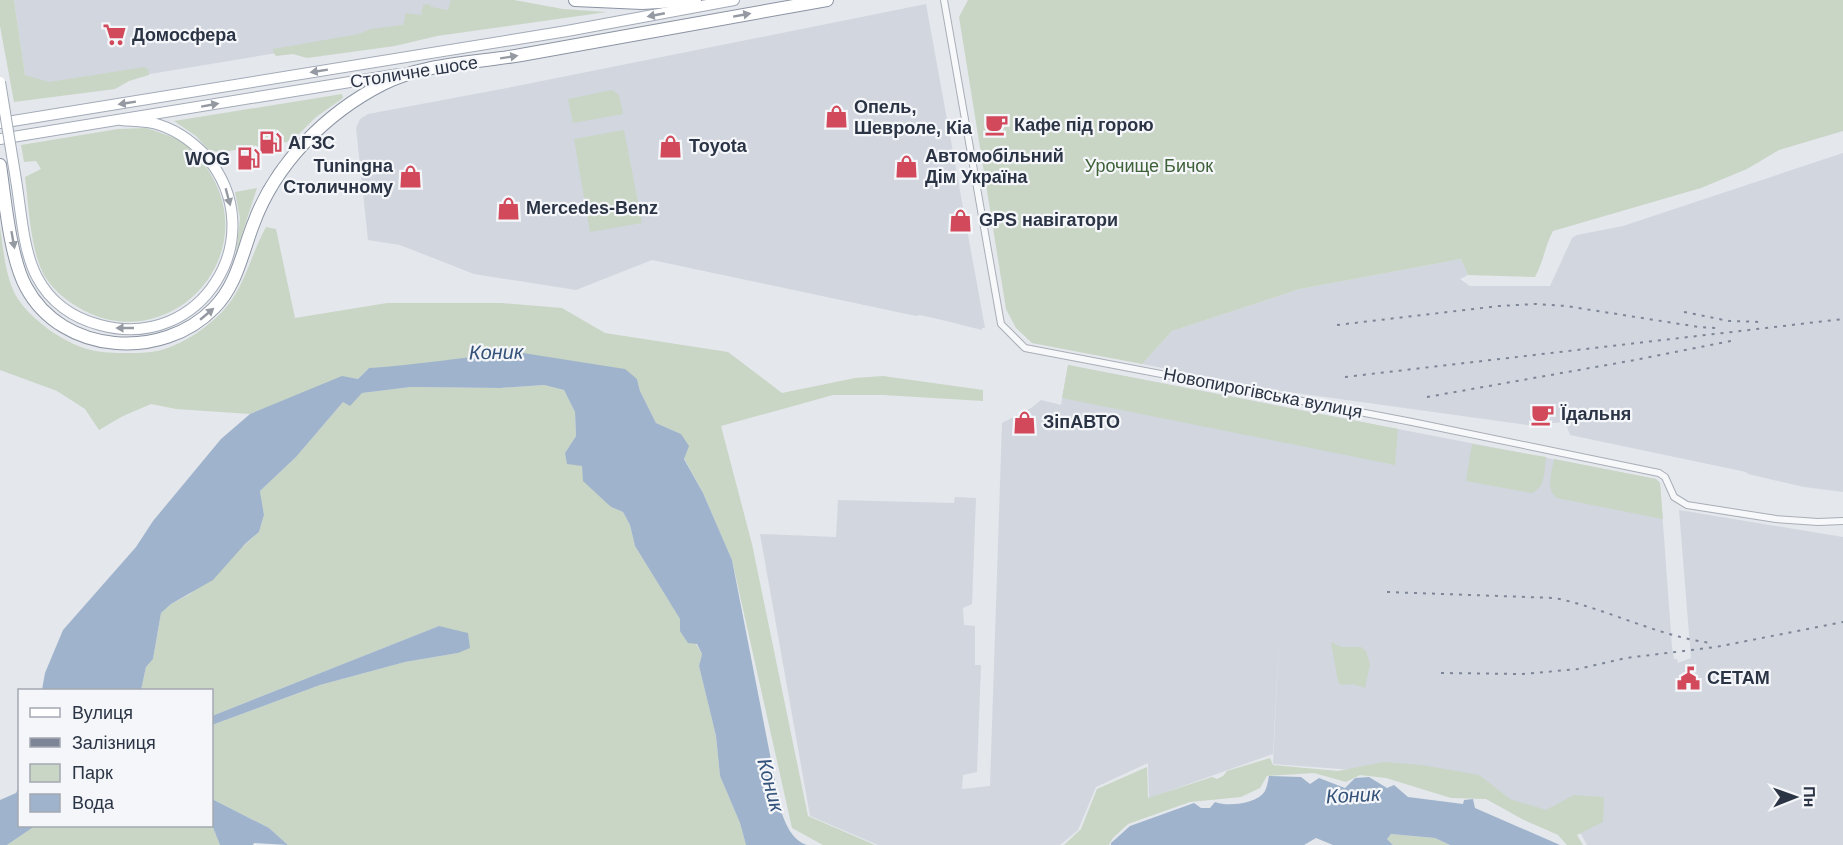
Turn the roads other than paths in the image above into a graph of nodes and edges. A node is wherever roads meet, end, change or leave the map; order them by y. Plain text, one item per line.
1 (575, 0) edge
2 (695, 0) edge
3 (734, 0) edge
4 (827, 0) edge
5 (944, 0) edge
6 (410, 73) junction
7 (0, 82) edge
8 (121, 120) junction
9 (0, 123) edge
10 (0, 139) edge
11 (0, 165) edge
12 (1843, 521) edge

1 - 2 highway
3 -> 9 main road, Столичне шосе
6 -> 4 highway, Столичне шосе
5 - 12 street, Новопирогівська вулиця
8 -> 6 main road, Столичне шосе
11 -> 6 highway
8 -> 7 main road, bridge
8 - 10 main road, Столичне шосе

